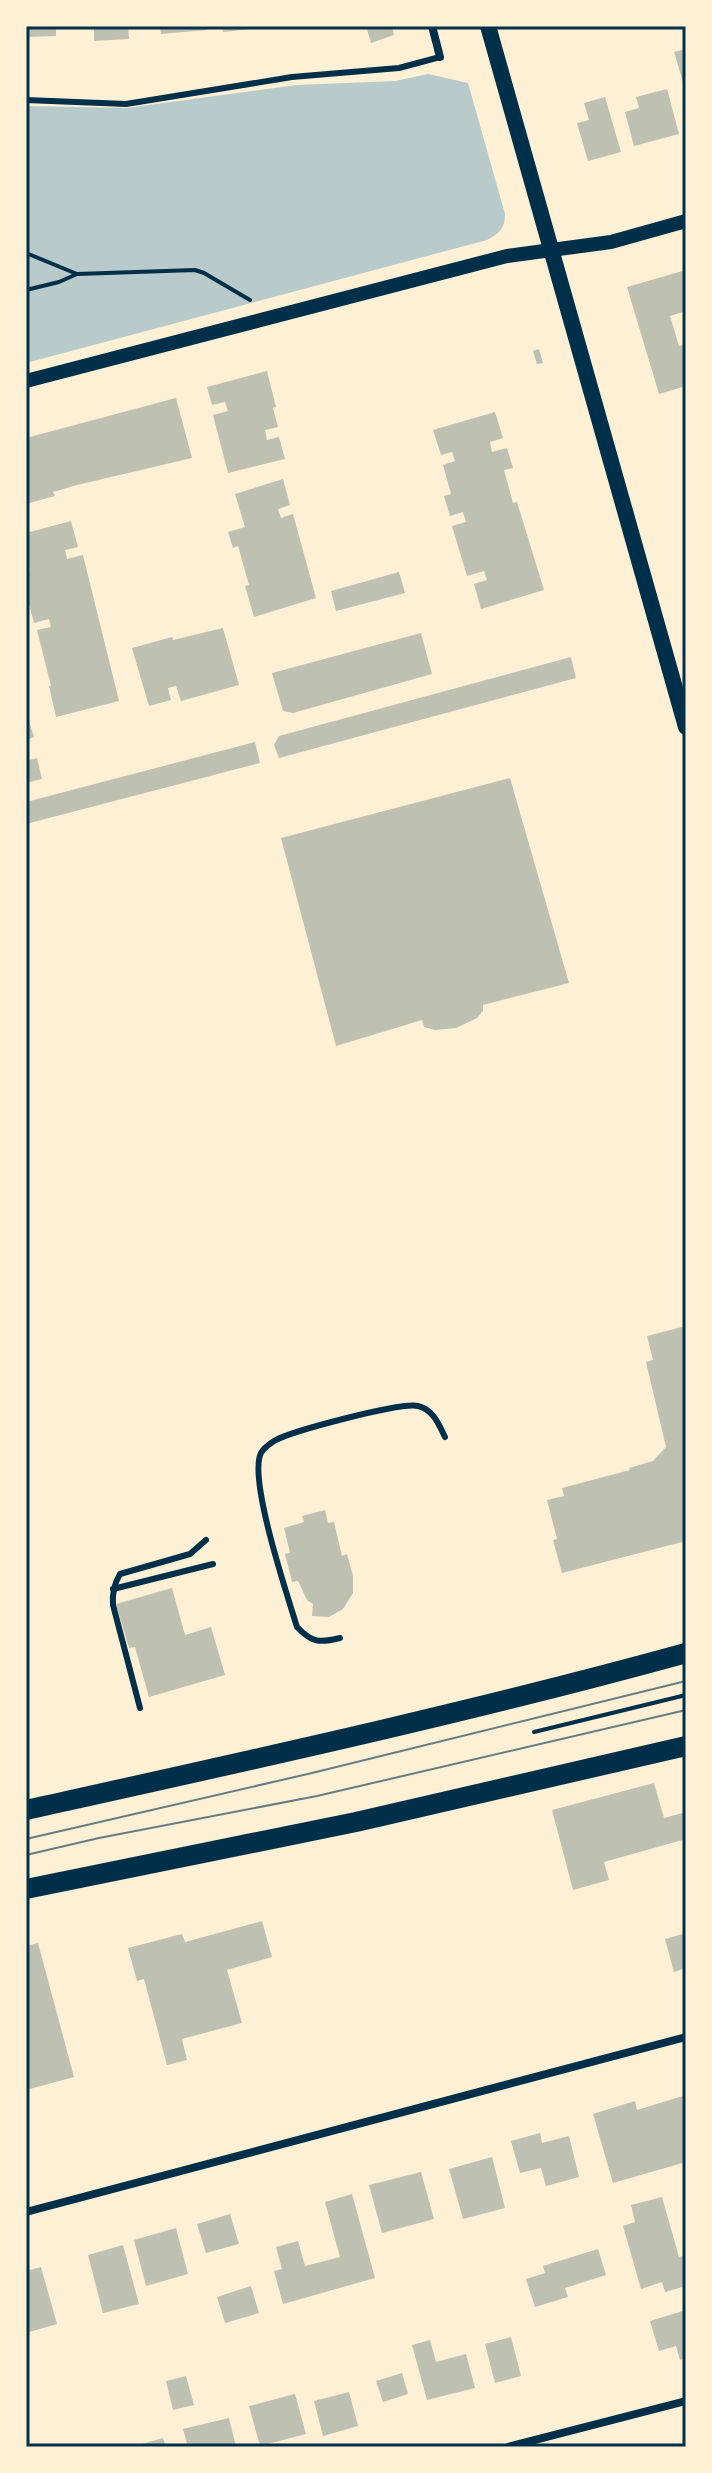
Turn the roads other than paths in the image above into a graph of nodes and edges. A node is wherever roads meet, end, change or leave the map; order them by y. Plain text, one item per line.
1 (432, 26) edge
2 (488, 26) edge
3 (440, 57) joint
4 (26, 100) edge
5 (686, 221) edge
6 (551, 250) junction
7 (26, 381) edge
8 (686, 727) edge
9 (445, 1437) dead end
10 (206, 1540) dead end
11 (213, 1564) dead end
12 (113, 1589) junction
13 (340, 1638) dead end
14 (686, 1653) edge
15 (140, 1708) dead end
16 (686, 1746) edge
17 (26, 1810) edge
18 (26, 1889) edge
19 (686, 2037) edge
20 (26, 2212) edge
21 (686, 2401) edge
22 (508, 2447) edge

1 - 3 street
2 - 6 main road
3 - 4 lane
5 - 6 street
6 - 7 street
6 - 8 main road
9 - 13 lane
10 - 12 lane
11 - 12 lane
12 - 15 lane
14 - 17 main road
16 - 18 main road
19 - 20 street
21 - 22 street

